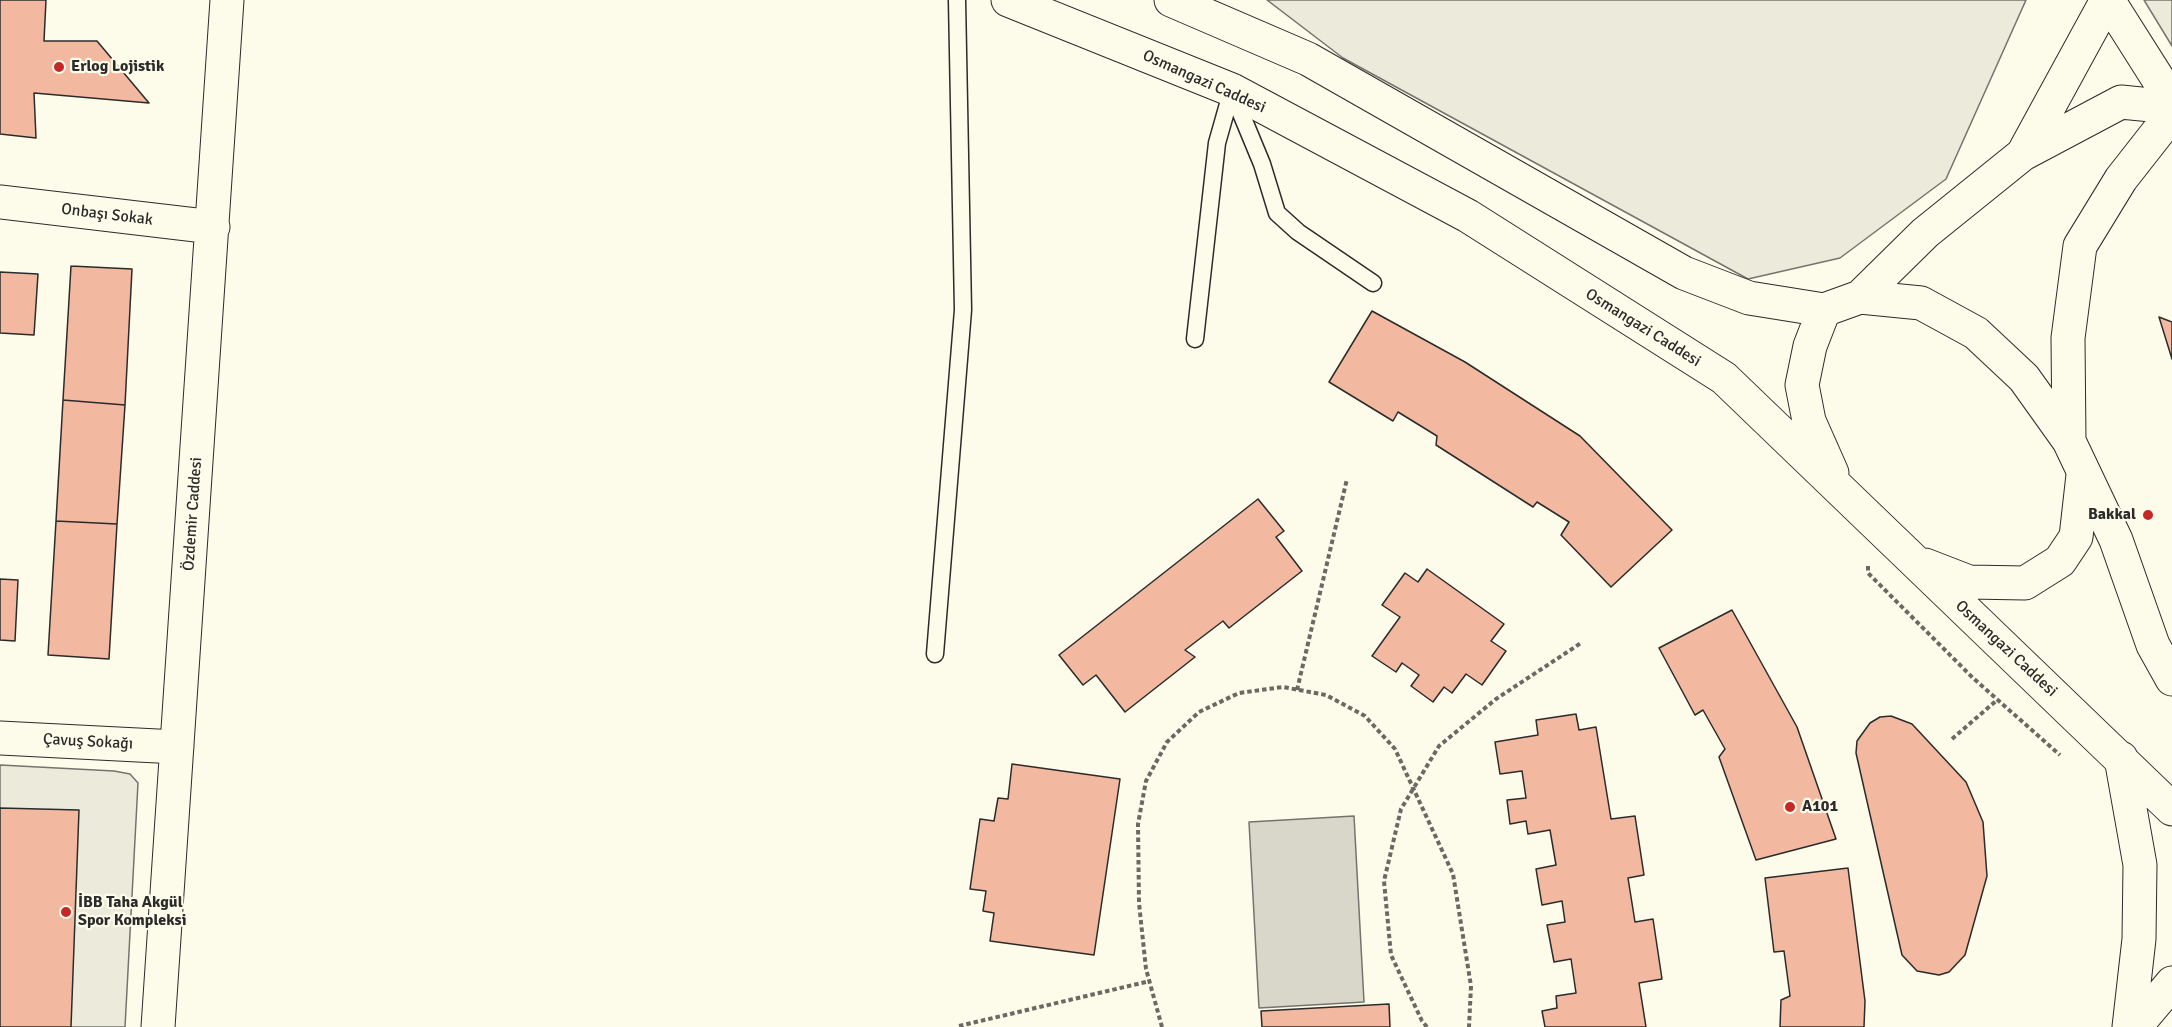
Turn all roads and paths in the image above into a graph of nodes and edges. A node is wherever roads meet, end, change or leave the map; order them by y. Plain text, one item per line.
1 (227, 0) edge
2 (957, 0) edge
3 (1008, 0) edge
4 (1171, 0) edge
5 (2108, 0) edge
6 (1232, 90) junction
7 (2172, 100) edge
8 (2172, 107) edge
9 (2172, 114) edge
10 (2023, 154) junction
11 (0, 202) edge
12 (213, 227) junction
13 (1373, 283) dead end
14 (1860, 297) junction
15 (1824, 310) junction
16 (1195, 339) dead end
17 (2069, 441) junction
18 (2084, 476) junction
19 (1347, 479) dead end
20 (1870, 518) junction
21 (1909, 558) junction
22 (1581, 643) dead end
23 (935, 654) dead end
24 (2172, 679) edge
25 (1297, 690) junction
26 (1997, 700) dead end
27 (0, 738) edge
28 (1952, 739) dead end
29 (177, 747) junction
30 (2121, 758) junction
31 (1413, 788) junction
32 (2172, 809) edge
33 (1150, 981) junction
34 (2172, 983) edge
35 (959, 1026) edge
36 (158, 1027) edge
37 (1162, 1027) edge
38 (1427, 1027) edge
39 (1469, 1027) edge
40 (2129, 1027) edge
41 (2135, 1027) edge

1 - 12 main road, Özdemir Caddesi
2 - 23 lane
3 - 6 main road, Osmangazi Caddesi
4 - 15 main road
5 - 7 main road
5 - 10 main road
6 - 13 lane
6 - 16 lane
6 - 20 main road, Osmangazi Caddesi
8 - 10 main road
9 - 17 main road
10 - 14 main road
11 - 12 main road, Onbaşı Sokak
12 - 29 main road, Özdemir Caddesi
14 - 15 main road
14 - 17 main road
15 - 20 main road
17 - 18 main road
18 - 21 main road
18 - 24 main road
19 - 25 path
20 - 21 main road, Osmangazi Caddesi
21 - 30 main road, Osmangazi Caddesi
22 - 31 path
25 - 31 path
25 - 33 path
26 - 28 path
27 - 29 main road, Çavuş Sokağı
29 - 36 main road, Özdemir Caddesi
30 - 32 main road, Osmangazi Caddesi
30 - 40 main road
31 - 38 path
31 - 39 path
33 - 35 path
33 - 37 path
34 - 41 main road

